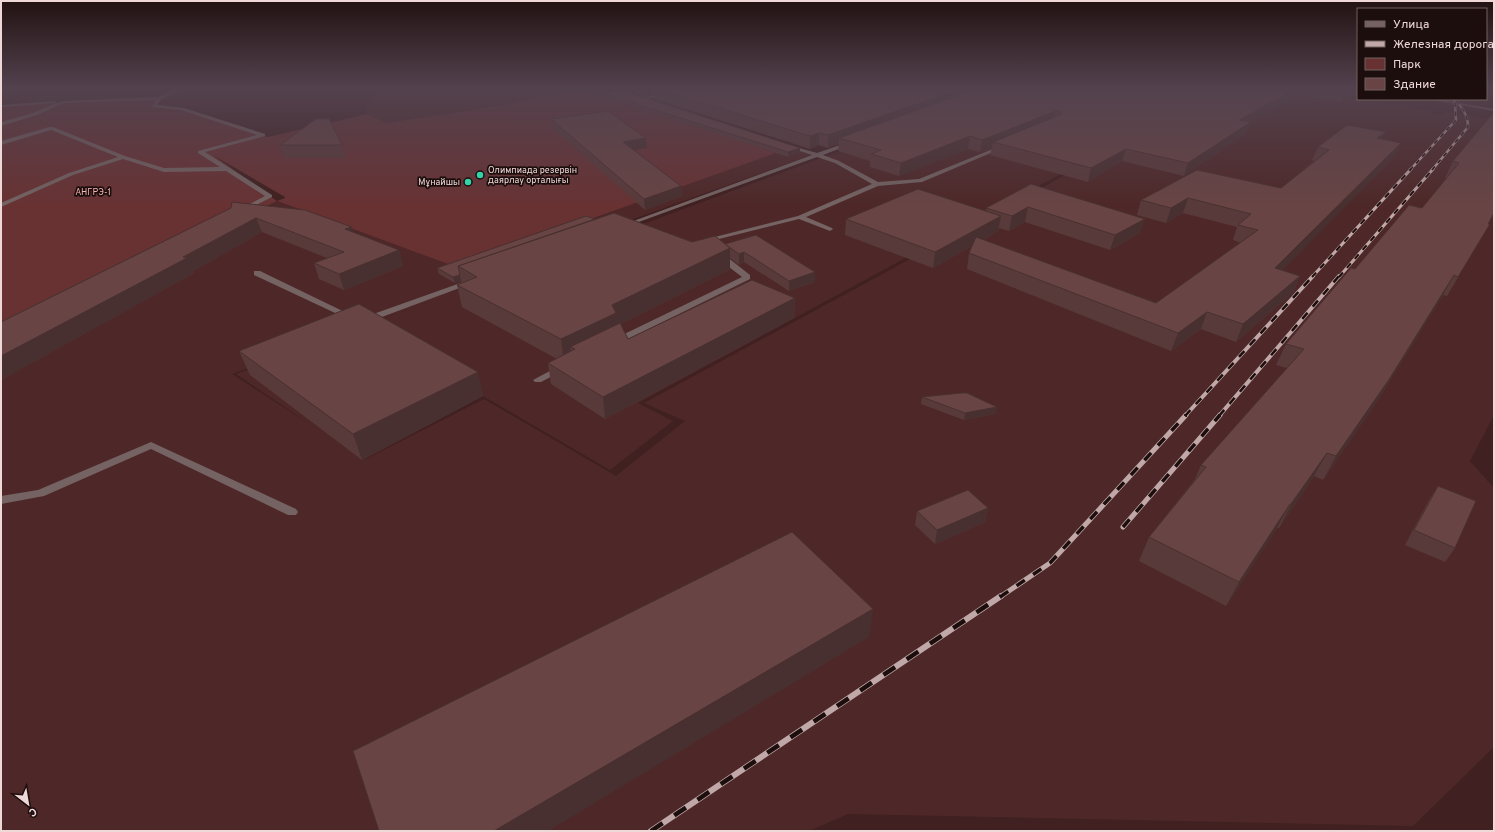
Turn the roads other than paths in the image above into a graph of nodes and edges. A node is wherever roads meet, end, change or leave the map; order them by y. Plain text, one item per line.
1 (238, 127) edge
2 (856, 141) edge
3 (1, 143) edge
4 (782, 143) edge
5 (1005, 146) edge
6 (819, 154) junction
7 (123, 157) junction
8 (226, 168) junction
9 (877, 184) junction
10 (1, 205) edge
11 (235, 214) edge
12 (800, 217) junction
13 (618, 227) edge
14 (830, 229) dead end
15 (257, 273) dead end
16 (476, 280) edge
17 (608, 346) edge
18 (566, 366) edge
19 (538, 380) dead end
20 (1, 500) edge
21 (292, 512) dead end

1 - 8 street
2 - 6 street
3 - 7 street
4 - 6 street
5 - 9 street
6 - 9 street
6 - 13 street
7 - 8 street
7 - 10 street
8 - 11 street
9 - 12 street
12 - 14 street
12 - 17 street
15 - 16 street
18 - 19 street
20 - 21 street

